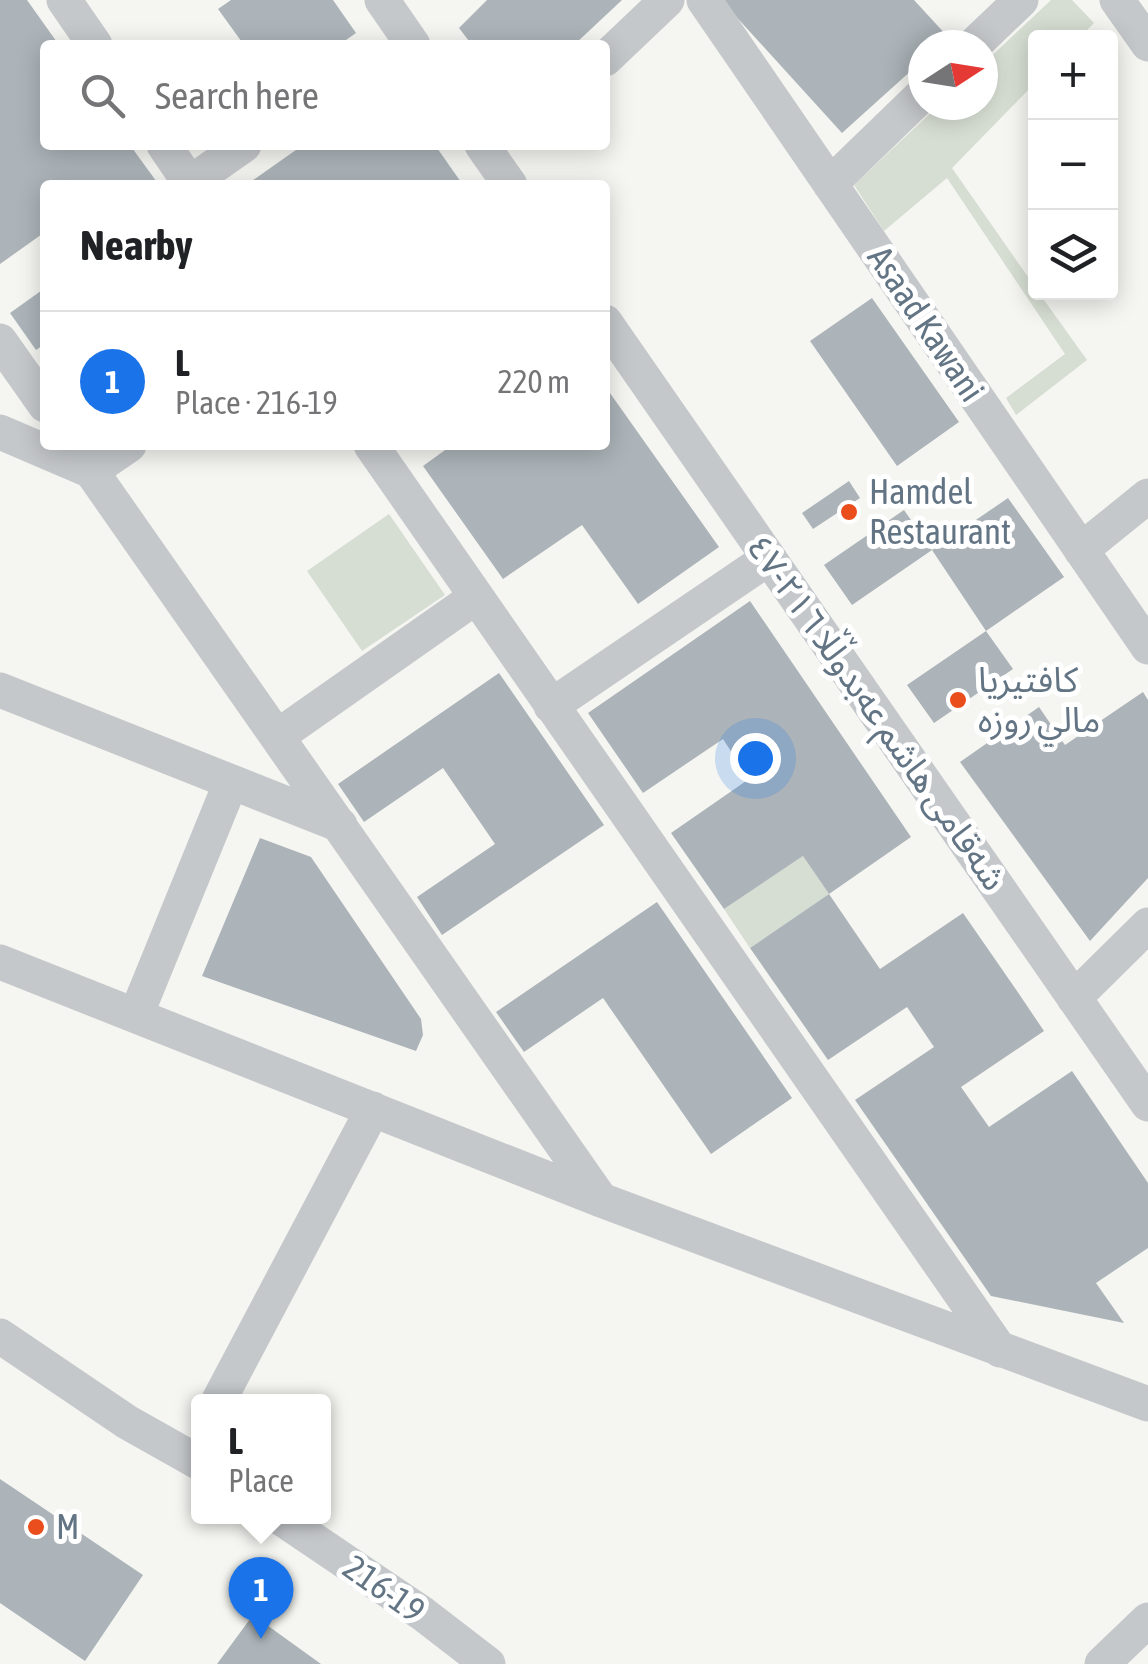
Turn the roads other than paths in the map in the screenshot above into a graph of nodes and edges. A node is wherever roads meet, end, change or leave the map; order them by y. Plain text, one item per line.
1 (64, 0) edge
2 (382, 0) edge
3 (667, 0) edge
4 (704, 0) edge
5 (1020, 0) edge
6 (1117, 0) edge
7 (989, 30) edge
8 (92, 40) edge
9 (401, 40) edge
10 (1148, 44) edge
11 (610, 54) edge
12 (908, 109) edge
13 (167, 150) edge
14 (237, 150) edge
15 (188, 180) edge
16 (196, 180) edge
17 (830, 184) junction
18 (610, 329) edge
19 (0, 342) edge
20 (40, 398) edge
21 (0, 432) edge
22 (40, 445) edge
23 (57, 450) edge
24 (111, 450) edge
25 (374, 450) edge
26 (82, 458) edge
27 (1148, 496) edge
28 (1081, 550) junction
29 (769, 558) junction
30 (476, 598) junction
31 (1148, 647) edge
32 (0, 690) edge
33 (551, 706) junction
34 (278, 736) junction
35 (231, 782) junction
36 (340, 825) junction
37 (1148, 925) edge
38 (0, 962) edge
39 (1074, 998) junction
40 (136, 1015) junction
41 (1148, 1104) edge
42 (373, 1109) junction
43 (601, 1200) junction
44 (0, 1336) edge
45 (1000, 1350) junction
46 (222, 1394) edge
47 (1148, 1404) edge
48 (191, 1450) edge
49 (290, 1524) edge
50 (1148, 1620) edge
51 (488, 1664) edge
52 (1102, 1664) edge

1 - 8 street
2 - 9 street
3 - 11 street
4 - 17 street, Asaad Kawani
5 - 7 street
6 - 10 street
12 - 17 street
13 - 15 street
14 - 16 street
17 - 28 street, Asaad Kawani
18 - 29 street, شەقامی هاشم عەبدوڵڵا ٢١٦-٤٧
19 - 20 street
21 - 22 street
23 - 26 street
24 - 26 street
25 - 30 street
26 - 34 street
27 - 28 street
28 - 31 street, Asaad Kawani
29 - 33 street
29 - 39 street, شەقامی هاشم عەبدوڵڵا ٢١٦-٤٧
30 - 33 street
30 - 34 street
32 - 35 street
33 - 45 street
34 - 36 street
35 - 36 street
35 - 40 street
36 - 43 street
37 - 39 street
38 - 40 street
39 - 41 street, شەقامی هاشم عەبدوڵڵا ٢١٦-٤٧
40 - 42 street
42 - 43 street
42 - 46 street
43 - 45 street
44 - 48 street
45 - 47 street
49 - 51 street, 216-19
50 - 52 street

